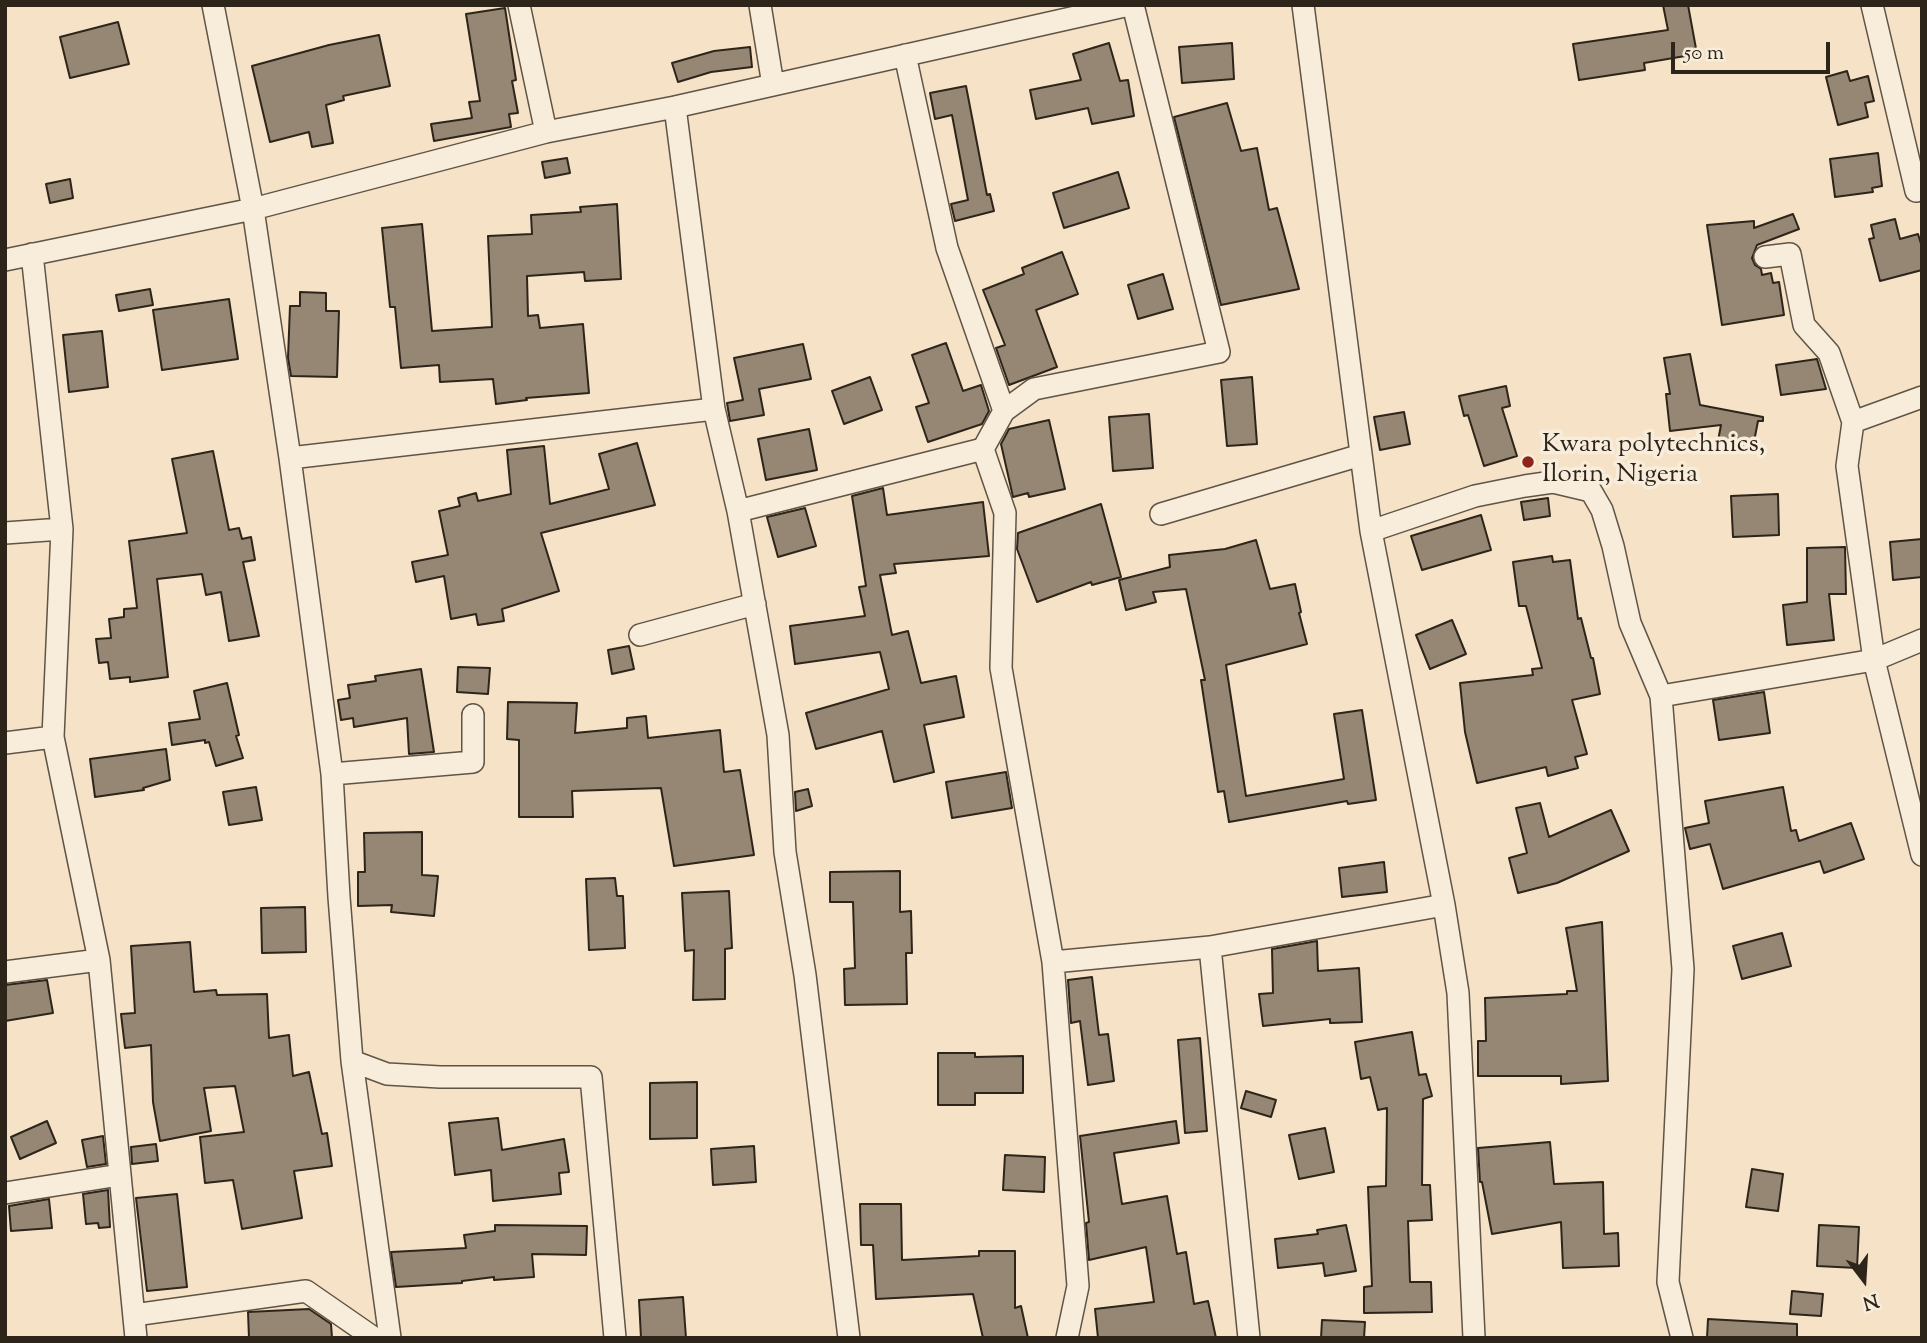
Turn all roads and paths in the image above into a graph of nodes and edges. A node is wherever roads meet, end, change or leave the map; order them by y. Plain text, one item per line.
1 (213, 5) edge
2 (519, 5) edge
3 (760, 5) edge
4 (1131, 5) edge
5 (1303, 5) edge
6 (1872, 5) edge
7 (905, 55) junction
8 (773, 85) junction
9 (675, 107) junction
10 (546, 132) junction
11 (1922, 189) edge
12 (253, 209) junction
13 (32, 254) junction
14 (1765, 257) dead end
15 (5, 260) edge
16 (1922, 397) edge
17 (714, 409) junction
18 (1004, 411) junction
19 (1853, 422) junction
20 (983, 449) junction
21 (1361, 455) junction
22 (290, 458) junction
23 (738, 511) junction
24 (1161, 514) dead end
25 (62, 529) junction
26 (1371, 531) junction
27 (5, 533) edge
28 (755, 604) junction
29 (640, 635) dead end
30 (1922, 640) edge
31 (1874, 660) junction
32 (1661, 696) junction
33 (473, 715) dead end
34 (53, 737) junction
35 (5, 743) edge
36 (332, 774) junction
37 (1922, 855) edge
38 (1444, 905) junction
39 (1210, 947) junction
40 (99, 960) junction
41 (1053, 962) junction
42 (5, 972) edge
43 (352, 1061) junction
44 (120, 1175) junction
45 (5, 1193) edge
46 (134, 1315) junction
47 (136, 1338) edge
48 (374, 1338) edge
49 (390, 1338) edge
50 (615, 1338) edge
51 (849, 1338) edge
52 (1067, 1338) edge
53 (1249, 1338) edge
54 (1474, 1338) edge
55 (1682, 1338) edge

1 - 12 street
2 - 10 street
3 - 8 street
4 - 7 street
4 - 18 street
5 - 21 street
6 - 11 street
7 - 8 street
7 - 18 street
8 - 9 street
9 - 10 street
9 - 17 street
10 - 12 street
12 - 13 street
12 - 22 street
13 - 15 street
13 - 25 street
14 - 19 street
16 - 19 street
17 - 22 street
17 - 23 street
18 - 20 street
19 - 31 street
20 - 23 street
20 - 41 street
21 - 24 street
21 - 26 street
22 - 36 street
23 - 28 street
25 - 27 street
25 - 34 street
26 - 32 street
26 - 38 street
28 - 29 street
28 - 51 street
30 - 31 street
31 - 32 street
31 - 37 street
32 - 55 street
33 - 36 street
34 - 35 street
34 - 40 street
36 - 43 street
38 - 39 street
38 - 54 street
39 - 41 street
39 - 53 street
40 - 42 street
40 - 44 street
41 - 52 street
43 - 49 street
43 - 50 street
44 - 45 street
44 - 46 street
46 - 47 street
46 - 48 street

